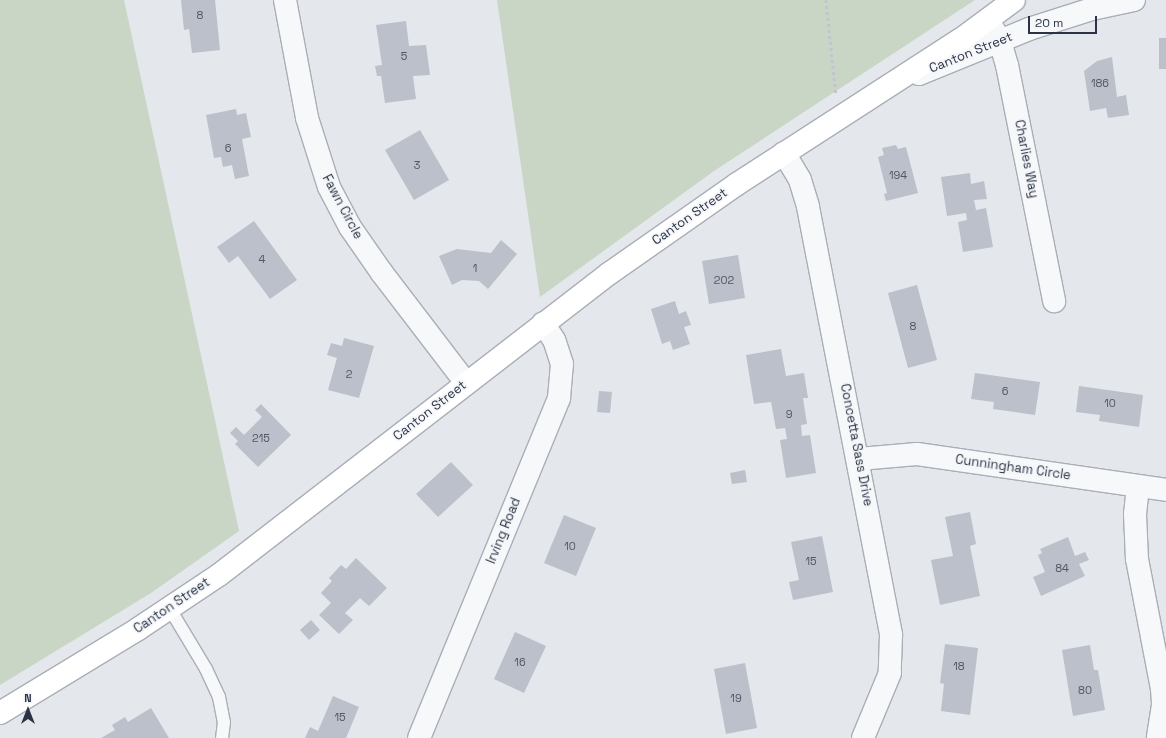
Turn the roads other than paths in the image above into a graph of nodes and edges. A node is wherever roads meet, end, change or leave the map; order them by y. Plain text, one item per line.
1 (285, 0) edge
2 (1014, 0) edge
3 (1134, 0) edge
4 (988, 20) junction
5 (1000, 41) junction
6 (853, 109) junction
7 (784, 153) junction
8 (1054, 301) dead end
9 (543, 323) junction
10 (466, 383) junction
11 (859, 459) junction
12 (1138, 486) junction
13 (1166, 490) edge
14 (170, 609) junction
15 (0, 713) edge
16 (222, 738) edge
17 (419, 738) edge
18 (863, 738) edge
19 (1158, 738) edge

1 - 10 street, Fawn Circle
2 - 4 main road, Canton Street
3 - 5 street, Canton Street
4 - 5 street, Charlies Way
4 - 6 main road, Canton Street
5 - 6 street, Canton Street
5 - 8 street, Charlies Way
6 - 7 main road, Canton Street
7 - 9 main road, Canton Street
7 - 11 street, Concetta Sass Drive
9 - 10 main road, Canton Street
9 - 17 street, Irving Road
10 - 14 main road, Canton Street
11 - 12 street, Cunningham Circle
11 - 18 street, Concetta Sass Drive
12 - 13 street, Cunningham Circle
12 - 19 street
14 - 15 main road, Canton Street
14 - 16 lane

